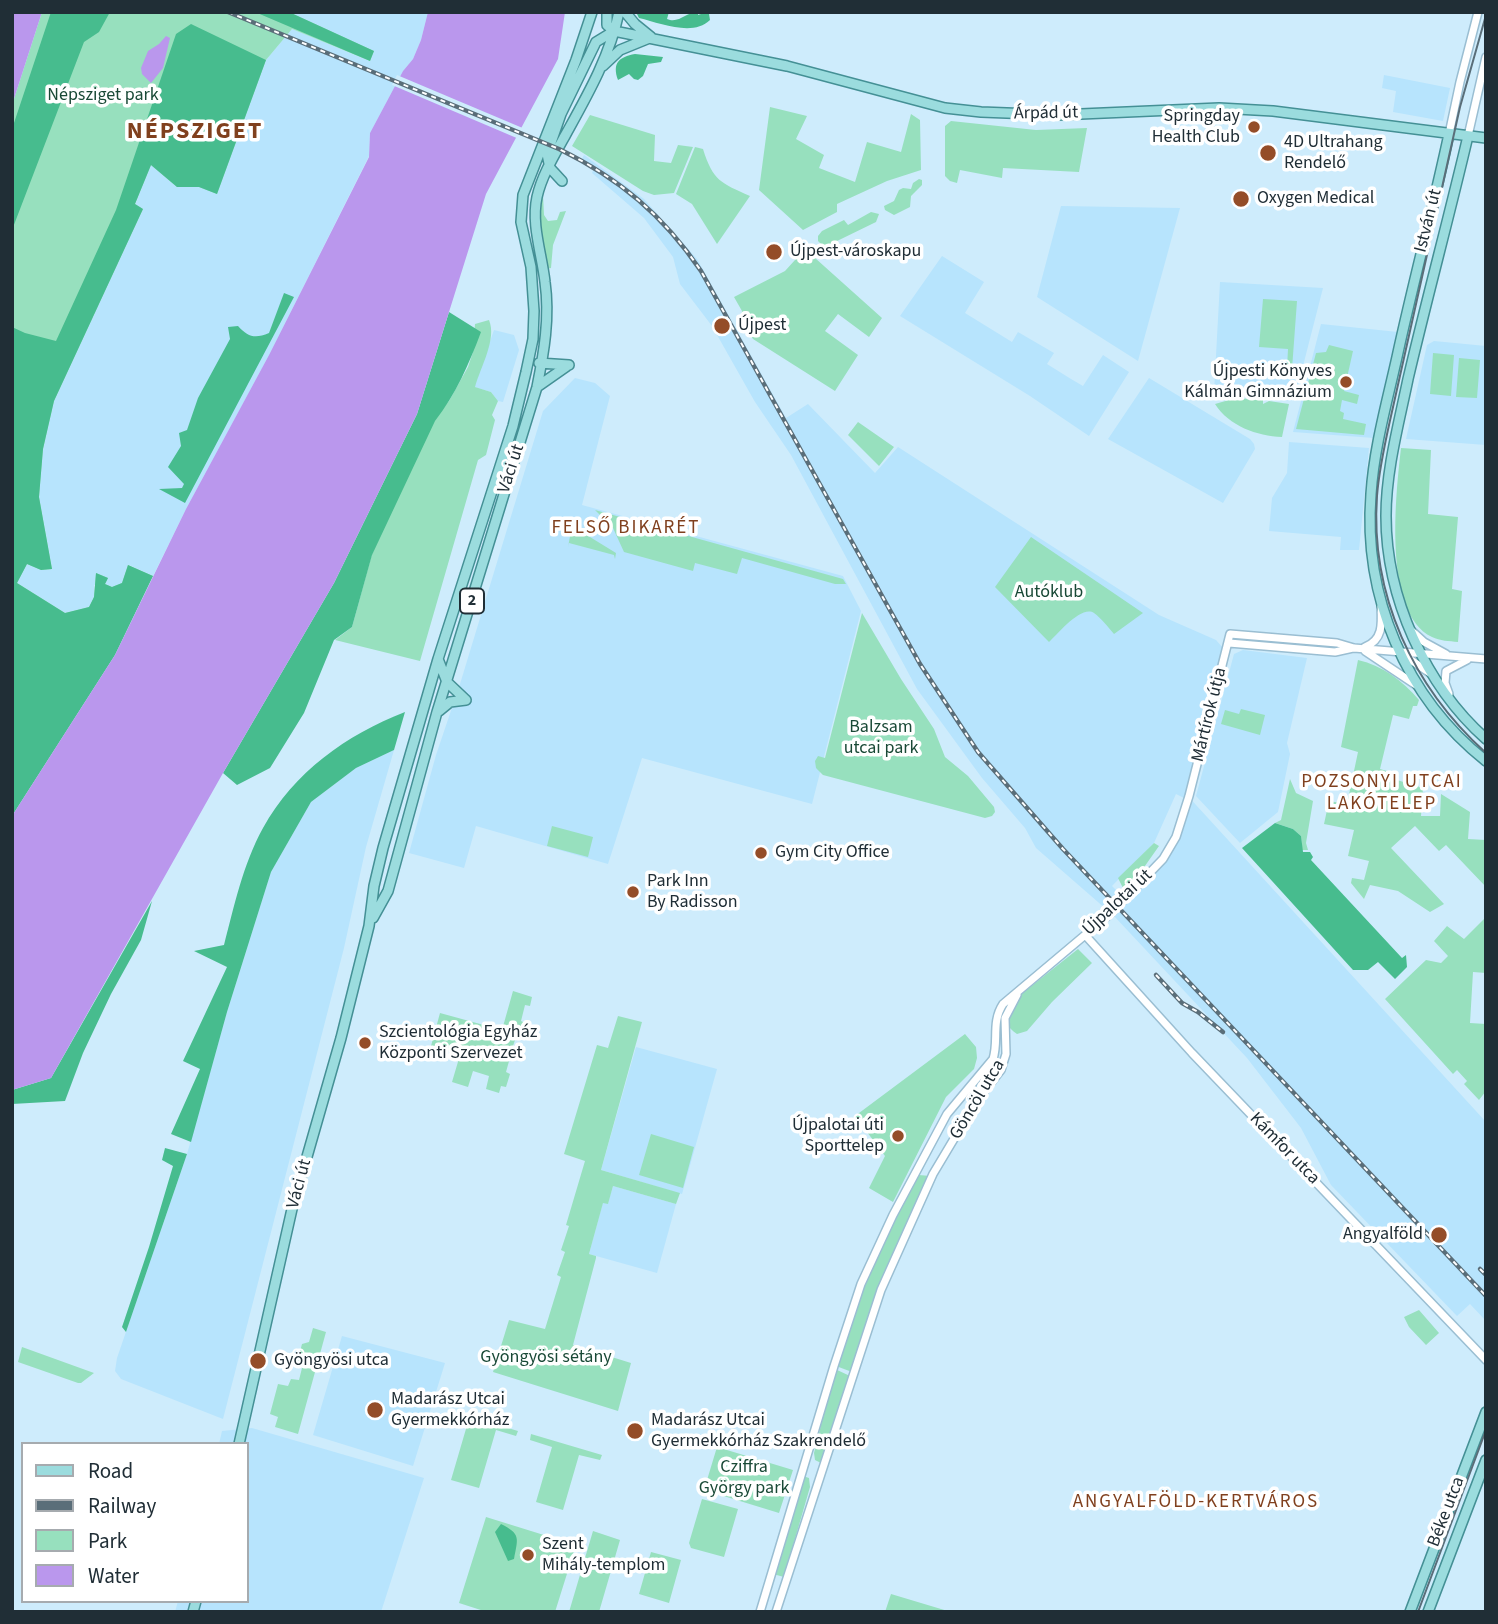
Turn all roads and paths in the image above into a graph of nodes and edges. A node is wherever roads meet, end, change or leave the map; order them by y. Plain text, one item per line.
1 (592, 12) edge
2 (607, 12) edge
3 (619, 12) edge
4 (625, 12) edge
5 (1478, 12) edge
6 (614, 31) junction
7 (585, 35) junction
8 (652, 38) junction
9 (1486, 57) edge
10 (598, 73) junction
11 (577, 80) junction
12 (561, 114) junction
13 (1449, 134) junction
14 (546, 136) junction
15 (1468, 136) junction
16 (1486, 138) edge
17 (549, 165) junction
18 (540, 187) junction
19 (542, 362) junction
20 (526, 372) junction
21 (537, 387) junction
22 (1381, 604) junction
23 (1412, 631) junction
24 (1230, 638) junction
25 (1289, 640) junction
26 (1358, 648) junction
27 (1289, 649) junction
28 (1399, 652) junction
29 (1422, 654) junction
30 (1453, 657) junction
31 (438, 659) junction
32 (1472, 659) junction
33 (1486, 659) edge
34 (1434, 676) junction
35 (447, 682) junction
36 (1416, 685) junction
37 (1450, 698) junction
38 (426, 703) junction
39 (438, 712) junction
40 (1486, 739) edge
41 (1486, 761) edge
42 (1189, 796) joint
43 (369, 926) junction
44 (1085, 935) junction
45 (1020, 992) junction
46 (924, 1157) junction
47 (933, 1174) junction
48 (914, 1176) junction
49 (1486, 1360) edge
50 (1486, 1412) edge
51 (239, 1442) edge
52 (1486, 1460) edge
53 (760, 1612) edge
54 (776, 1612) edge
55 (1410, 1612) edge
56 (1428, 1612) edge

1 - 7 main road, Váci út / 2
2 - 6 main road
3 - 6 main road, Váci út / 2
4 - 8 main road
5 - 13 street, István út
6 - 8 main road, Árpád út
6 - 10 main road, Váci út / 2
6 - 11 main road
7 - 11 main road
7 - 14 main road, Váci út / 2
8 - 10 main road
8 - 13 main road, Árpád út
9 - 15 street, István út
10 - 17 main road, Váci út / 2
11 - 12 main road
12 - 14 main road
12 - 17 main road
13 - 15 main road, Árpád út
13 - 22 main road, István út
14 - 20 main road, Váci út / 2
15 - 16 main road, Árpád út
15 - 23 main road, István út
17 - 18 main road, Váci út / 2
17 - 18 main road
18 - 19 main road, Váci út / 2
19 - 20 main road
19 - 21 main road, Váci út / 2
19 - 21 main road
20 - 31 main road, Váci út / 2
21 - 35 main road, Váci út / 2
22 - 26 street
22 - 28 main road, István út
23 - 29 main road, István út
23 - 30 street
24 - 25 street
24 - 27 street
24 - 42 street, Mártírok útja
25 - 26 street
25 - 27 street
26 - 27 street
26 - 28 street
26 - 36 street
28 - 29 street
28 - 34 street
28 - 36 main road, István út
29 - 30 street
29 - 34 main road, István út
30 - 32 street
31 - 35 main road
31 - 38 main road, Váci út / 2
32 - 33 street
32 - 37 street
34 - 37 main road, István út
35 - 39 main road, Váci út / 2
35 - 39 main road
36 - 41 main road, István út
37 - 40 main road, István út
38 - 39 main road
38 - 43 main road, Váci út / 2
39 - 43 main road, Váci út / 2
42 - 44 street, Újpalotai út
43 - 51 main road, Váci út / 2
44 - 45 street, Újpalotai út
44 - 49 street, Kámfor utca
45 - 46 street, Göncöl utca
45 - 47 street, Göncöl utca
46 - 47 street
46 - 48 street, Göncöl utca
47 - 48 street
47 - 54 street, Göncöl utca
48 - 53 street, Göncöl utca
50 - 55 main road, Béke utca
52 - 56 main road, Béke utca

